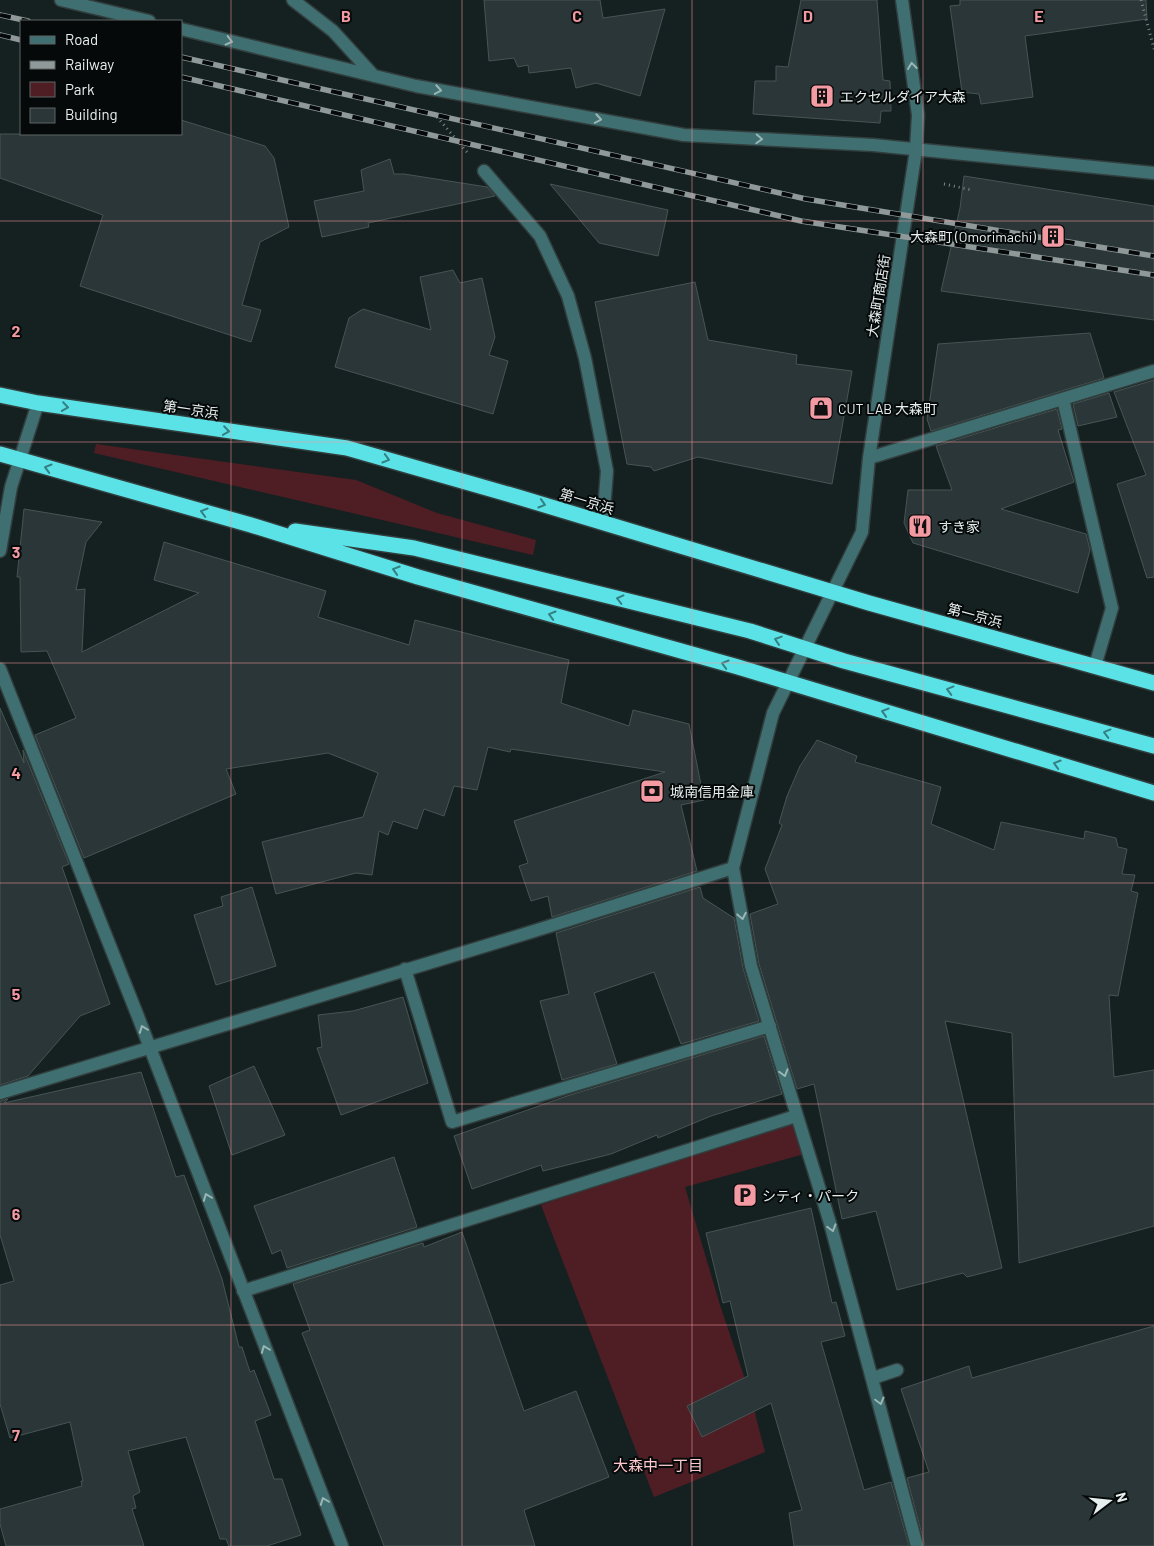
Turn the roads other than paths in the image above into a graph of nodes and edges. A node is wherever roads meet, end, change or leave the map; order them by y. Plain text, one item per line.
1 (61, 0) edge
2 (292, 0) edge
3 (902, 0) edge
4 (145, 20) edge
5 (182, 29) edge
6 (374, 76) junction
7 (916, 150) junction
8 (484, 171) road end
9 (1154, 173) edge
10 (1154, 371) edge
11 (0, 395) edge
12 (1063, 399) junction
13 (38, 403) junction
14 (0, 454) edge
15 (869, 458) junction
16 (18, 459) junction
17 (603, 522) junction
18 (251, 525) junction
19 (0, 551) edge
20 (832, 591) junction
21 (804, 648) junction
22 (1095, 666) junction
23 (0, 669) edge
24 (788, 683) junction
25 (1154, 683) edge
26 (1154, 746) edge
27 (1154, 792) edge
28 (733, 868) junction
29 (405, 969) junction
30 (770, 1026) junction
31 (150, 1048) junction
32 (0, 1093) edge
33 (796, 1116) junction
34 (243, 1292) junction
35 (897, 1370) dead end
36 (874, 1378) junction
37 (342, 1546) edge
38 (917, 1546) edge

1 - 4 street
2 - 6 street
7 -> 3 street, 大森町商店街
5 -> 6 street
6 -> 7 street
7 - 9 street
7 - 15 street, 大森町商店街
8 - 17 street
10 - 12 street
11 - 13 highway, 第一京浜
12 - 15 street
12 - 22 street
13 - 16 street
13 -> 17 highway, 第一京浜
14 - 16 highway
15 - 20 street, 大森町商店街
18 -> 16 highway
16 - 19 street
17 - 20 highway, 第一京浜
21 -> 18 highway
24 -> 18 highway
20 - 21 street, 大森町商店街
20 - 22 highway, 第一京浜
21 - 24 street, 大森町商店街
26 -> 21 highway
22 - 25 highway, 第一京浜
31 -> 23 street
27 -> 24 highway
24 - 28 street, 大森町商店街
28 - 29 street
28 -> 30 street
29 - 30 street
29 - 31 street
30 -> 33 street
31 - 32 street
34 -> 31 street
33 - 34 street
33 -> 36 street
37 -> 34 street
35 - 36 street
36 -> 38 street

